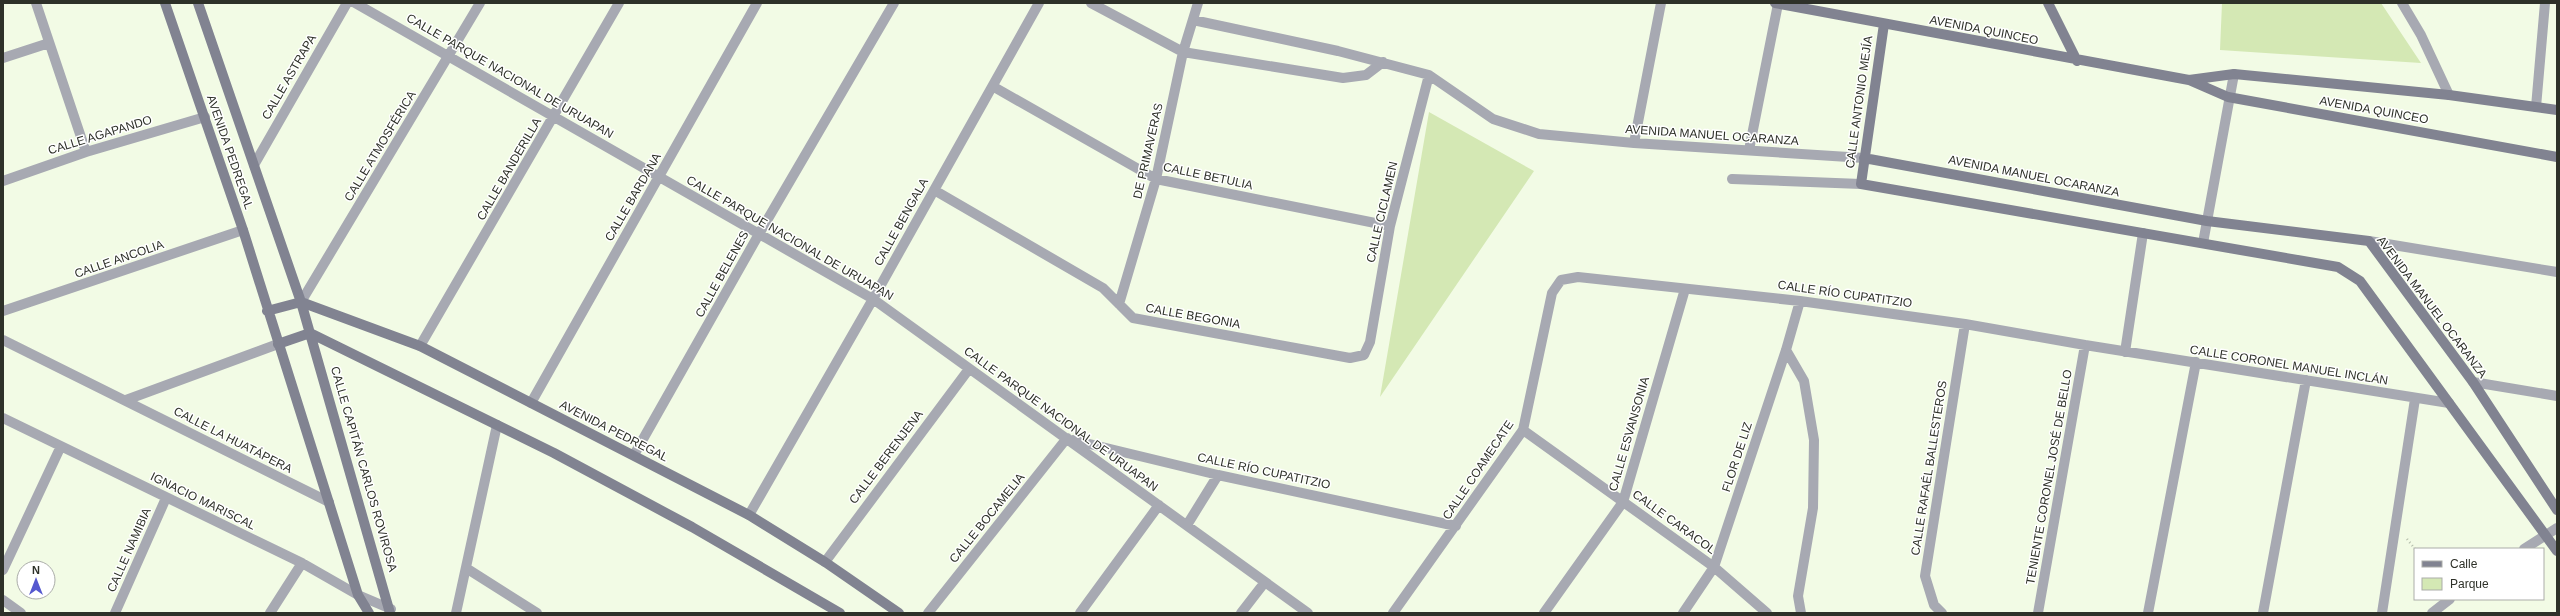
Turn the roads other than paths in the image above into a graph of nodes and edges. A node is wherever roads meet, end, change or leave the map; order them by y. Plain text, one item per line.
1 (36, 3) edge
2 (165, 3) edge
3 (198, 3) edge
4 (347, 3) edge
5 (355, 3) edge
6 (480, 3) edge
7 (619, 3) edge
8 (757, 3) edge
9 (894, 3) edge
10 (1038, 3) edge
11 (1091, 3) edge
12 (1198, 3) edge
13 (1661, 3) edge
14 (1776, 3) edge
15 (2048, 3) edge
16 (2402, 3) edge
17 (2545, 3) edge
18 (1193, 20) junction
19 (1884, 24) junction
20 (48, 43) junction
21 (1183, 52) junction
22 (449, 57) junction
23 (3, 58) edge
24 (2077, 61) junction
25 (1383, 62) junction
26 (2234, 74) junction
27 (1429, 75) junction
28 (2189, 80) junction
29 (994, 87) junction
30 (2449, 95) junction
31 (2228, 97) junction
32 (2536, 107) junction
33 (2557, 110) edge
34 (205, 117) junction
35 (554, 117) junction
36 (1634, 143) junction
37 (1749, 150) junction
38 (86, 152) junction
39 (2557, 157) edge
40 (1864, 158) junction
41 (254, 165) junction
42 (659, 177) junction
43 (1156, 179) junction
44 (1732, 179) dead end
45 (3, 181) edge
46 (1861, 184) junction
47 (934, 190) junction
48 (2207, 221) junction
49 (1390, 226) junction
50 (243, 230) junction
51 (2143, 233) junction
52 (759, 234) junction
53 (2369, 241) junction
54 (2203, 243) junction
55 (2557, 272) edge
56 (1561, 280) joint
57 (1686, 289) junction
58 (873, 300) junction
59 (1800, 301) junction
60 (301, 302) junction
61 (1119, 304) junction
62 (3, 311) edge
63 (267, 311) junction
64 (1965, 324) junction
65 (310, 333) junction
66 (3, 340) edge
67 (278, 344) junction
68 (420, 346) junction
69 (2085, 346) junction
70 (1786, 350) junction
71 (2125, 352) junction
72 (1364, 356) joint
73 (2196, 362) junction
74 (969, 369) junction
75 (2306, 380) junction
76 (2473, 382) junction
77 (2557, 396) edge
78 (2415, 399) junction
79 (126, 400) junction
80 (531, 403) junction
81 (2449, 403) junction
82 (3, 418) edge
83 (498, 426) junction
84 (1523, 430) junction
85 (1067, 438) junction
86 (61, 446) junction
87 (634, 456) junction
88 (1218, 475) junction
89 (166, 498) junction
90 (329, 502) junction
91 (1623, 502) junction
92 (1159, 506) junction
93 (2557, 510) edge
94 (748, 516) junction
95 (1187, 525) junction
96 (1456, 526) junction
97 (2557, 528) edge
98 (2546, 535) junction
99 (2526, 548) edge
100 (2557, 551) edge
101 (825, 562) junction
102 (302, 563) junction
103 (1714, 567) junction
104 (466, 568) junction
105 (3, 570) edge
106 (1265, 582) junction
107 (358, 594) junction
108 (3, 600) edge
109 (2449, 600) edge
110 (390, 611) edge
111 (21, 613) edge
112 (115, 613) edge
113 (270, 613) edge
114 (369, 613) edge
115 (456, 613) edge
116 (537, 613) edge
117 (840, 613) edge
118 (899, 613) edge
119 (928, 613) edge
120 (1080, 613) edge
121 (1241, 613) edge
122 (1308, 613) edge
123 (1393, 613) edge
124 (1544, 613) edge
125 (1683, 613) edge
126 (1767, 613) edge
127 (1801, 613) edge
128 (1942, 613) edge
129 (2038, 613) edge
130 (2148, 613) edge
131 (2264, 613) edge
132 (2382, 613) edge
133 (2432, 613) edge

1 - 20 street
2 - 34 street, AVENIDA PEDREGAL
3 - 41 street, AVENIDA PEDREGAL
4 - 41 street, CALLE ASTRAPA
5 - 22 street, CALLE PARQUE NACIONAL DE URUAPAN
6 - 22 street, CALLE ATMOSFÉRICA
7 - 35 street, CALLE BANDERILLA
8 - 42 street, CALLE BARDANA
9 - 52 street, CALLE BELENES
10 - 29 street, CALLE BENGALA
11 - 21 street
12 - 18 street, DE PRIMAVERAS
13 - 36 street
14 - 19 street, AVENIDA QUINCEO
14 - 37 street
15 - 24 street
16 - 30 street
17 - 32 street
18 - 21 street, DE PRIMAVERAS
18 - 25 street, AVENIDA MANUEL OCARANZA
19 - 24 street, AVENIDA QUINCEO
19 - 40 street, CALLE ANTONIO MEJÍA
20 - 23 street
20 - 38 street
21 - 25 street
21 - 43 street, DE PRIMAVERAS
22 - 35 street, CALLE PARQUE NACIONAL DE URUAPAN
22 - 60 street, CALLE ATMOSFÉRICA
24 - 28 street, AVENIDA QUINCEO
25 - 27 street, AVENIDA MANUEL OCARANZA
26 - 28 street, AVENIDA QUINCEO
26 - 30 street, AVENIDA QUINCEO
26 - 31 street
27 - 36 street, AVENIDA MANUEL OCARANZA
27 - 49 street, CALLE CICLAMEN
28 - 31 street, AVENIDA QUINCEO
29 - 43 street, CALLE BETULIA
29 - 47 street, CALLE BENGALA
30 - 32 street, AVENIDA QUINCEO
31 - 39 street, AVENIDA QUINCEO
31 - 48 street
32 - 33 street, AVENIDA QUINCEO
34 - 38 street, CALLE AGAPANDO
34 - 50 street, AVENIDA PEDREGAL
35 - 42 street, CALLE PARQUE NACIONAL DE URUAPAN
35 - 68 street, CALLE BANDERILLA
36 - 37 street, AVENIDA MANUEL OCARANZA
37 - 40 street, AVENIDA MANUEL OCARANZA
38 - 45 street, CALLE AGAPANDO
40 - 46 street, CALLE ANTONIO MEJÍA
40 - 48 street, AVENIDA MANUEL OCARANZA
41 - 60 street, AVENIDA PEDREGAL
42 - 52 street, CALLE PARQUE NACIONAL DE URUAPAN
42 - 80 street, CALLE BARDANA
43 - 49 street, CALLE BETULIA
43 - 61 street, DE PRIMAVERAS
44 - 46 street
46 - 51 street
47 - 58 street, CALLE BENGALA
47 - 61 street, CALLE BEGONIA
48 - 53 street, AVENIDA MANUEL OCARANZA
48 - 54 street
49 - 72 street, CALLE CICLAMEN
50 - 62 street, CALLE ANCOLIA
50 - 63 street, AVENIDA PEDREGAL
51 - 54 street
51 - 71 street
52 - 58 street, CALLE PARQUE NACIONAL DE URUAPAN
52 - 87 street, CALLE BELENES
53 - 55 street
53 - 76 street, AVENIDA MANUEL OCARANZA
54 - 81 street
56 - 57 street, CALLE RÍO CUPATITZIO
56 - 84 street, CALLE COAMECATE
57 - 59 street, CALLE RÍO CUPATITZIO
57 - 91 street, CALLE ESVANSONIA
58 - 74 street, CALLE PARQUE NACIONAL DE URUAPAN
58 - 94 street, CALLE BENGALA
59 - 64 street, CALLE RÍO CUPATITZIO
59 - 70 street, FLOR DE LIZ
60 - 63 street
60 - 65 street, AVENIDA PEDREGAL
60 - 68 street, AVENIDA PEDREGAL
61 - 72 street, CALLE BEGONIA
63 - 67 street, AVENIDA PEDREGAL
64 - 69 street, CALLE RÍO CUPATITZIO
64 - 128 street, CALLE RAFAÉL BALLESTEROS
65 - 67 street
65 - 83 street
65 - 110 street, CALLE CAPITÁN CARLOS ROVIROSA
66 - 79 street, CALLE LA HUATÁPERA
67 - 79 street
67 - 90 street
68 - 80 street, AVENIDA PEDREGAL
69 - 71 street, CALLE RÍO CUPATITZIO
69 - 129 street, TENIENTE CORONEL JOSÉ DE BELLO
70 - 103 street, FLOR DE LIZ
70 - 127 street
71 - 73 street, CALLE CORONEL MANUEL INCLÁN
73 - 75 street, CALLE CORONEL MANUEL INCLÁN
73 - 130 street
74 - 85 street, CALLE PARQUE NACIONAL DE URUAPAN
74 - 101 street, CALLE BERENJENA
75 - 78 street, CALLE CORONEL MANUEL INCLÁN
75 - 131 street
76 - 77 street
76 - 93 street, AVENIDA MANUEL OCARANZA
78 - 81 street, CALLE CORONEL MANUEL INCLÁN
78 - 132 street
79 - 90 street, CALLE LA HUATÁPERA
80 - 87 street, AVENIDA PEDREGAL
81 - 98 street
82 - 86 street, IGNACIO MARISCAL
83 - 104 street
83 - 117 street
84 - 91 street, CALLE CARACOL
84 - 96 street, CALLE COAMECATE
85 - 88 street, CALLE RÍO CUPATITZIO
85 - 92 street, CALLE PARQUE NACIONAL DE URUAPAN
85 - 119 street, CALLE BOCAMELIA
86 - 89 street, IGNACIO MARISCAL
86 - 105 street
87 - 94 street, AVENIDA PEDREGAL
88 - 95 street
88 - 96 street, CALLE RÍO CUPATITZIO
89 - 102 street, IGNACIO MARISCAL
89 - 112 street, CALLE NAMIBIA
90 - 107 street
91 - 103 street, CALLE CARACOL
91 - 124 street, CALLE ESVANSONIA
92 - 95 street, CALLE PARQUE NACIONAL DE URUAPAN
92 - 120 street
94 - 101 street, AVENIDA PEDREGAL
95 - 106 street, CALLE PARQUE NACIONAL DE URUAPAN
96 - 123 street, CALLE COAMECATE
97 - 98 street
98 - 99 street
98 - 100 street
101 - 118 street, AVENIDA PEDREGAL
102 - 107 street, IGNACIO MARISCAL
102 - 113 street
103 - 125 street, FLOR DE LIZ
103 - 126 street, CALLE CARACOL
104 - 115 street
104 - 116 street
106 - 121 street
106 - 122 street, CALLE PARQUE NACIONAL DE URUAPAN
107 - 110 street, IGNACIO MARISCAL
107 - 114 street
108 - 111 street
109 - 133 street

